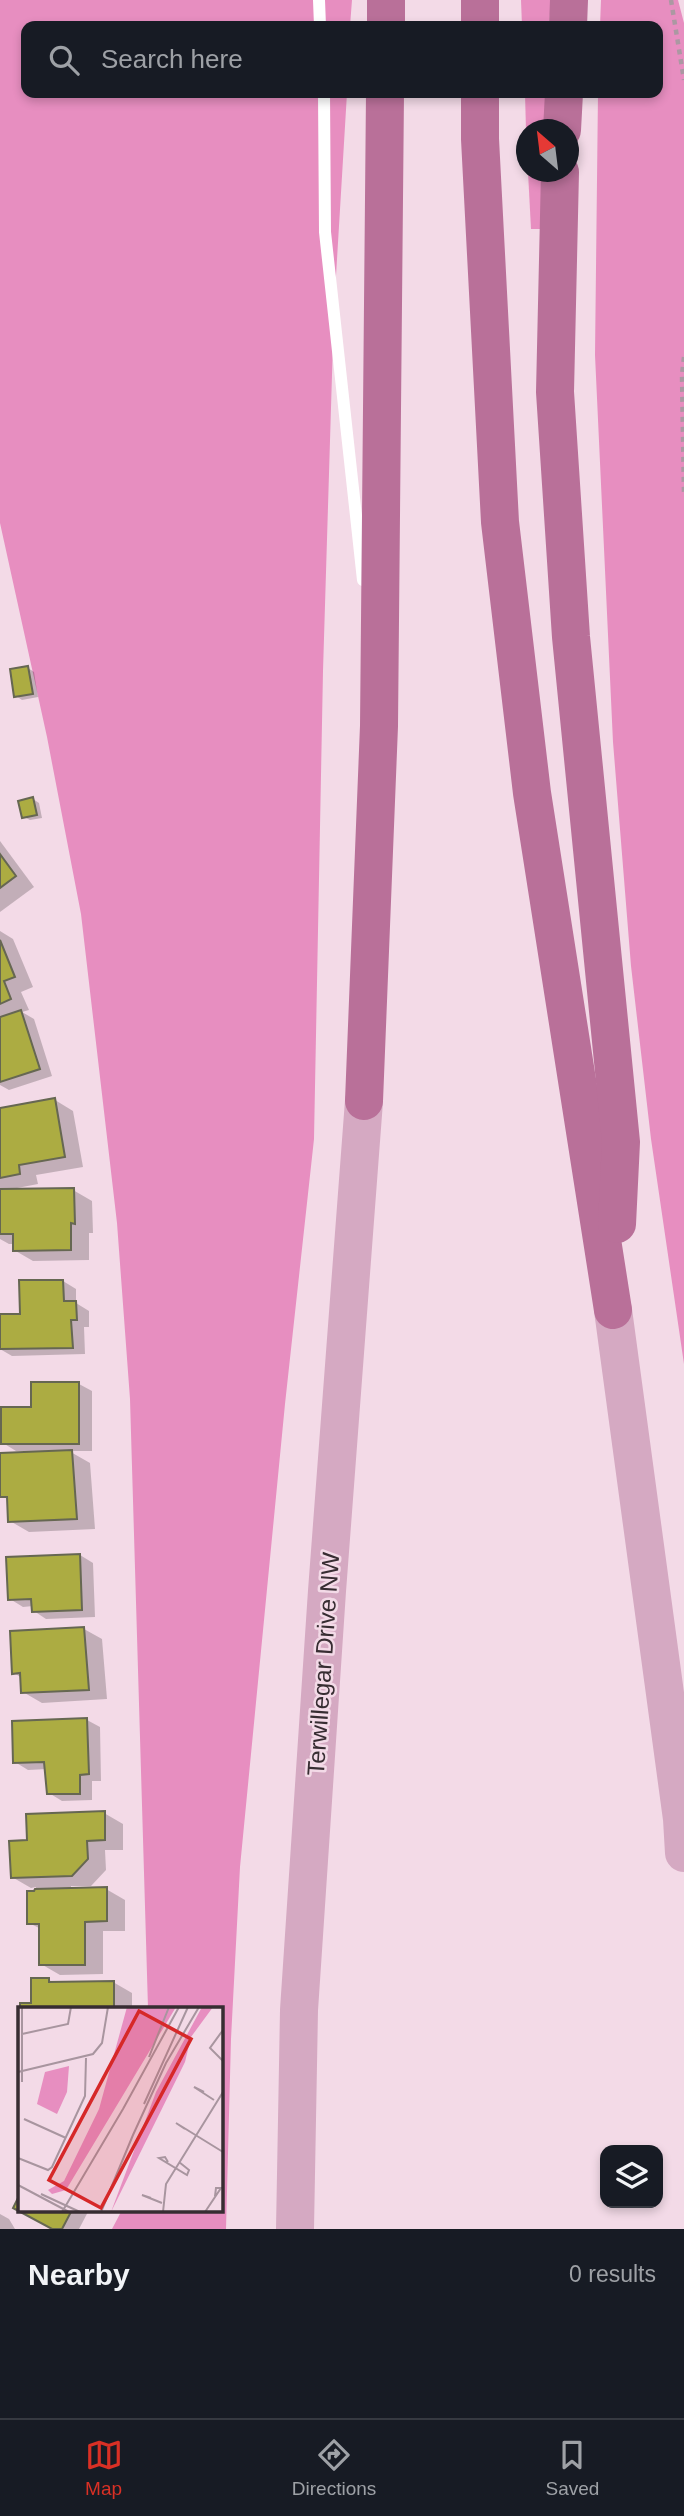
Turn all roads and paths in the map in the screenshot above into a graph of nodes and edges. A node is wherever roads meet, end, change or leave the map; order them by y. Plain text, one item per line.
1 (319, 0) edge
2 (386, 0) edge
3 (480, 0) edge
4 (569, 0) edge
5 (671, 0) edge
6 (320, 21) edge
7 (386, 21) edge
8 (480, 21) edge
9 (568, 21) edge
10 (684, 80) edge
11 (324, 98) edge
12 (385, 98) edge
13 (480, 98) edge
14 (564, 98) edge
15 (563, 119) edge
16 (560, 182) edge
17 (684, 357) edge
18 (684, 494) edge
19 (364, 589) dead end
20 (367, 616) dead end
21 (379, 726) junction
22 (364, 1101) joint
23 (613, 1310) junction
24 (684, 1853) edge
25 (295, 2229) edge

1 - 6 lane
2 - 7 highway
3 - 8 highway
4 - 9 highway
5 - 10 path
11 - 19 lane
12 - 21 highway
13 - 23 highway
14 - 15 highway
16 - 23 highway
17 - 18 path
20 - 21 lane
21 - 22 highway
22 - 25 main road, Terwillegar Drive NW
23 - 24 main road

